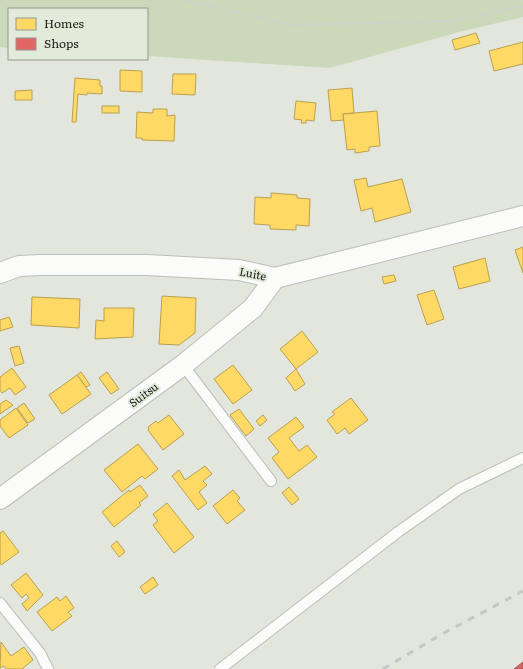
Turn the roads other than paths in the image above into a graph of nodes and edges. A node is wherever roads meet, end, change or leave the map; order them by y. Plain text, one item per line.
1 (523, 216) edge
2 (0, 273) edge
3 (275, 278) junction
4 (183, 365) junction
5 (523, 458) edge
6 (271, 481) dead end
7 (0, 499) edge
8 (0, 603) edge
9 (48, 669) edge
10 (220, 669) edge

1 - 3 street, Luite
2 - 3 street, Luite
3 - 4 street, Suitsu
4 - 6 lane
4 - 7 street, Suitsu
5 - 10 lane
8 - 9 lane

